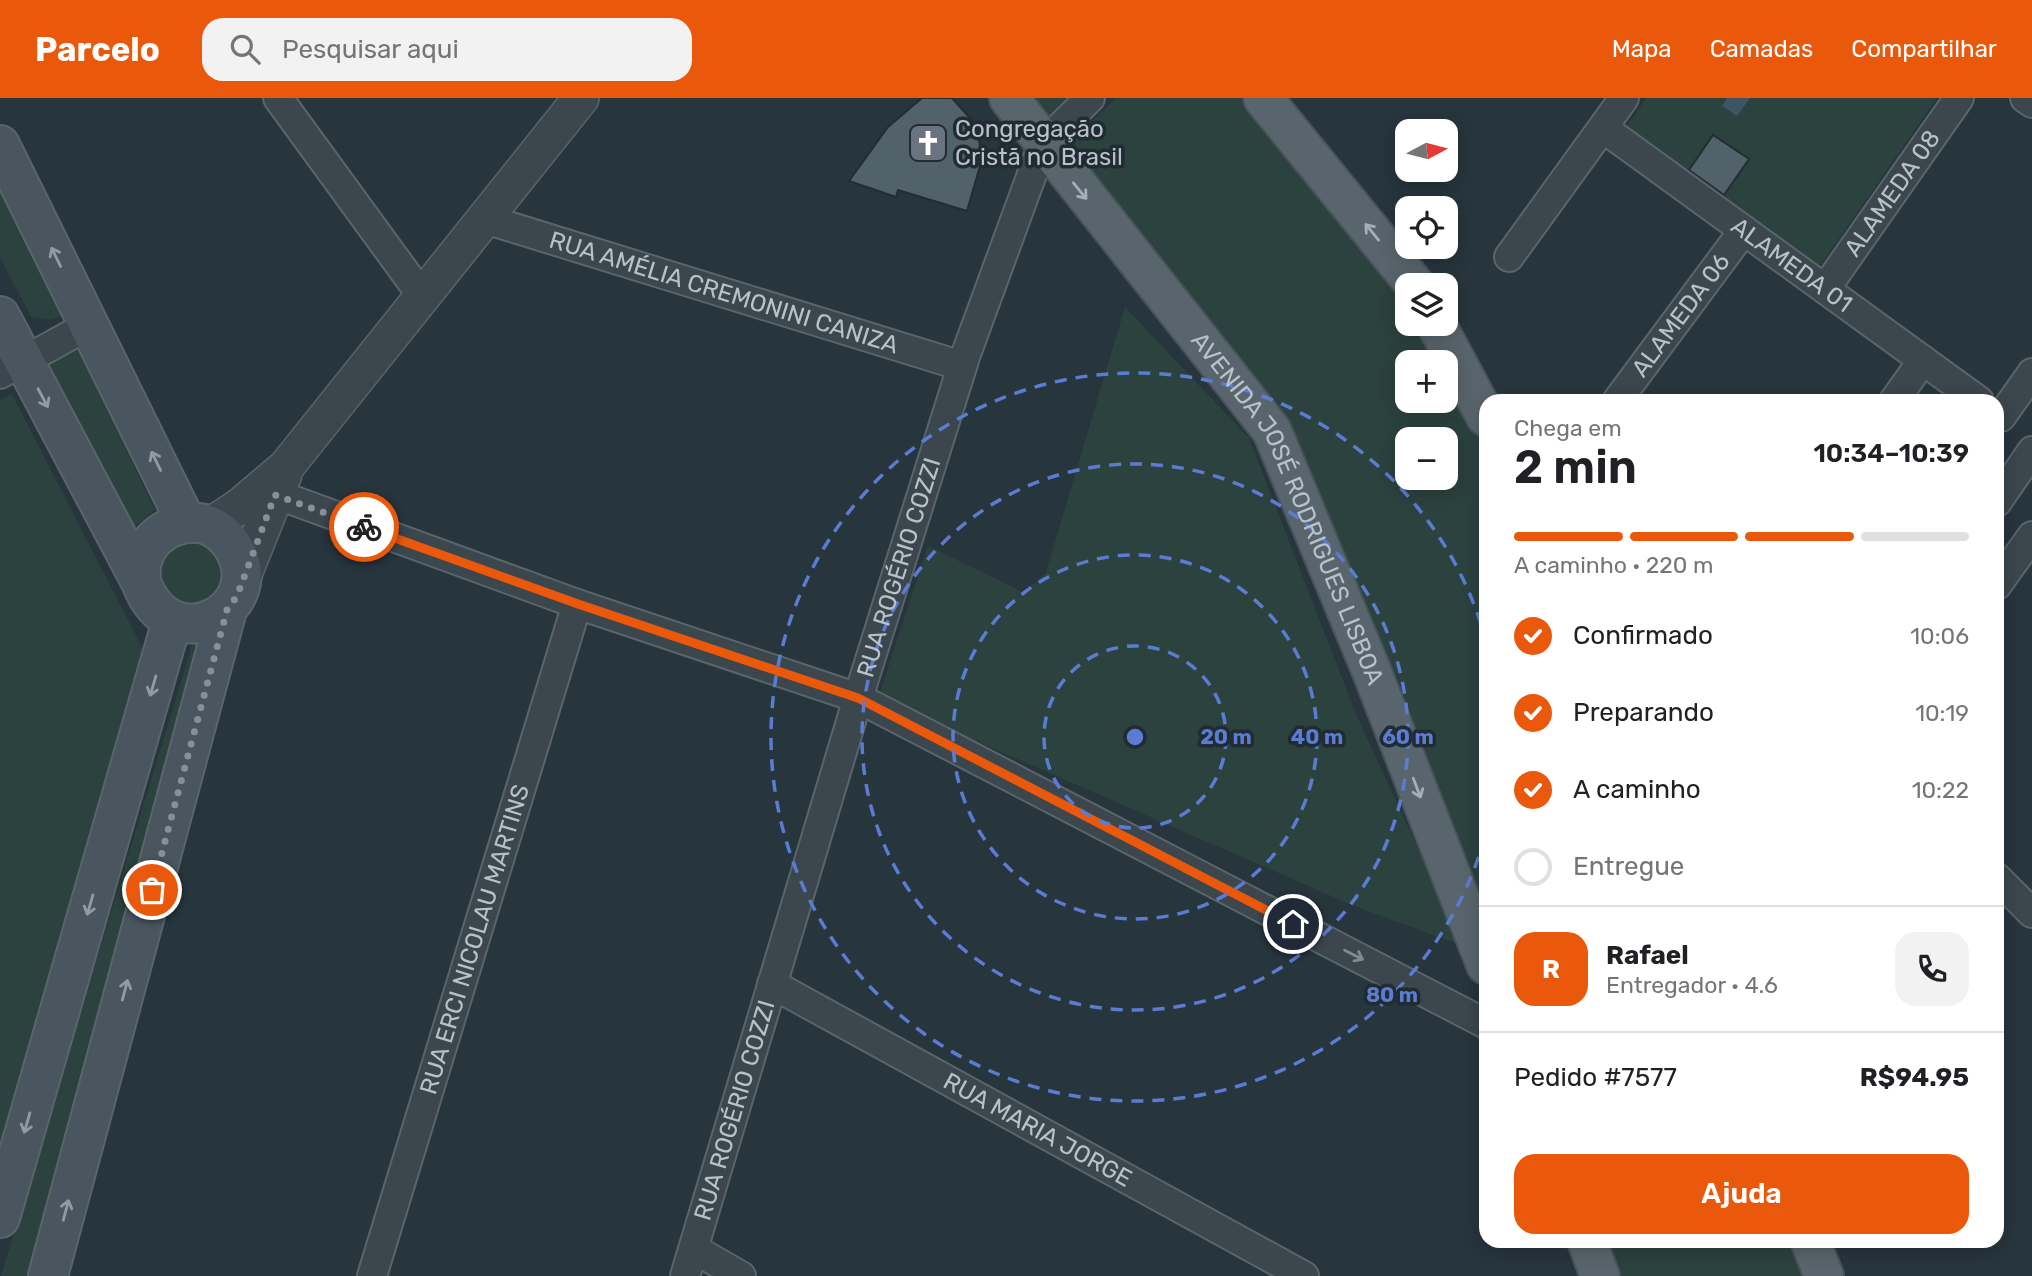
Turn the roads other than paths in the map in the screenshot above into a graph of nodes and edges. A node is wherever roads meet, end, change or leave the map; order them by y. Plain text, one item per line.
1 (278, 98) edge
2 (581, 98) edge
3 (1009, 98) edge
4 (1090, 98) edge
5 (1263, 98) edge
6 (1624, 98) edge
7 (1959, 98) edge
8 (2025, 98) edge
9 (2032, 103) edge
10 (1603, 128) junction
11 (1043, 144) junction
12 (0, 145) edge
13 (485, 219) junction
14 (1744, 230) junction
15 (1509, 257) dead end
16 (1405, 273) edge
17 (1825, 289) junction
18 (423, 297) junction
19 (0, 316) edge
20 (89, 325) junction
21 (1442, 336) edge
22 (1923, 360) junction
23 (962, 366) junction
24 (12, 368) edge
25 (2032, 373) edge
26 (1622, 394) edge
27 (1899, 394) edge
28 (1969, 394) edge
29 (1479, 404) edge
30 (2004, 412) edge
31 (2032, 451) edge
32 (274, 484) junction
33 (2004, 492) edge
34 (198, 524) junction
35 (2032, 536) edge
36 (2004, 575) edge
37 (141, 582) junction
38 (234, 595) junction
39 (578, 604) junction
40 (172, 621) junction
41 (858, 698) junction
42 (2004, 885) edge
43 (2032, 913) edge
44 (1479, 947) edge
45 (772, 984) junction
46 (1479, 1020) edge
47 (0, 1218) edge
48 (1590, 1248) edge
49 (1813, 1248) edge
50 (694, 1249) junction
51 (48, 1276) edge
52 (372, 1276) edge
53 (685, 1276) edge
54 (741, 1276) edge
55 (1304, 1276) edge
56 (1600, 1276) edge
57 (1824, 1276) edge

1 - 18 street
2 - 13 street
3 - 11 main road, AVENIDA JOSÉ RODRIGUES LISBOA
4 - 11 street
16 -> 5 main road
6 - 10 street
7 - 17 street, ALAMEDA 08
8 - 9 street
10 - 14 street, ALAMEDA 01
10 - 15 street
11 - 23 street, RUA ROGÉRIO COZZI
11 -> 44 main road, AVENIDA JOSÉ RODRIGUES LISBOA
20 -> 12 main road
13 - 18 street
13 - 23 street, RUA AMÉLIA CREMONINI CANIZA
14 - 17 street, ALAMEDA 01
14 - 26 street, ALAMEDA 06
17 - 22 street, ALAMEDA 01
18 - 32 street
19 - 24 main road
20 - 24 street
34 -> 20 main road
21 - 29 main road
22 - 27 street
22 - 28 street, ALAMEDA 01
23 - 41 street, RUA ROGÉRIO COZZI
24 -> 37 main road
25 - 30 street
31 - 33 street
32 - 34 street
32 - 38 street
32 - 39 street
34 - 37 main road
34 - 38 main road
35 - 36 street
37 - 40 main road
38 - 40 main road
51 -> 38 main road
39 - 41 street
39 - 52 street, RUA ERCI NICOLAU MARTINS
40 -> 47 main road
41 - 45 street, RUA ROGÉRIO COZZI
41 -> 46 street
42 - 43 street
45 - 50 street, RUA ROGÉRIO COZZI
45 - 55 street, RUA MARIA JORGE
48 - 56 main road
49 - 57 main road
50 - 53 street, RUA ROGÉRIO COZZI
50 - 54 street

